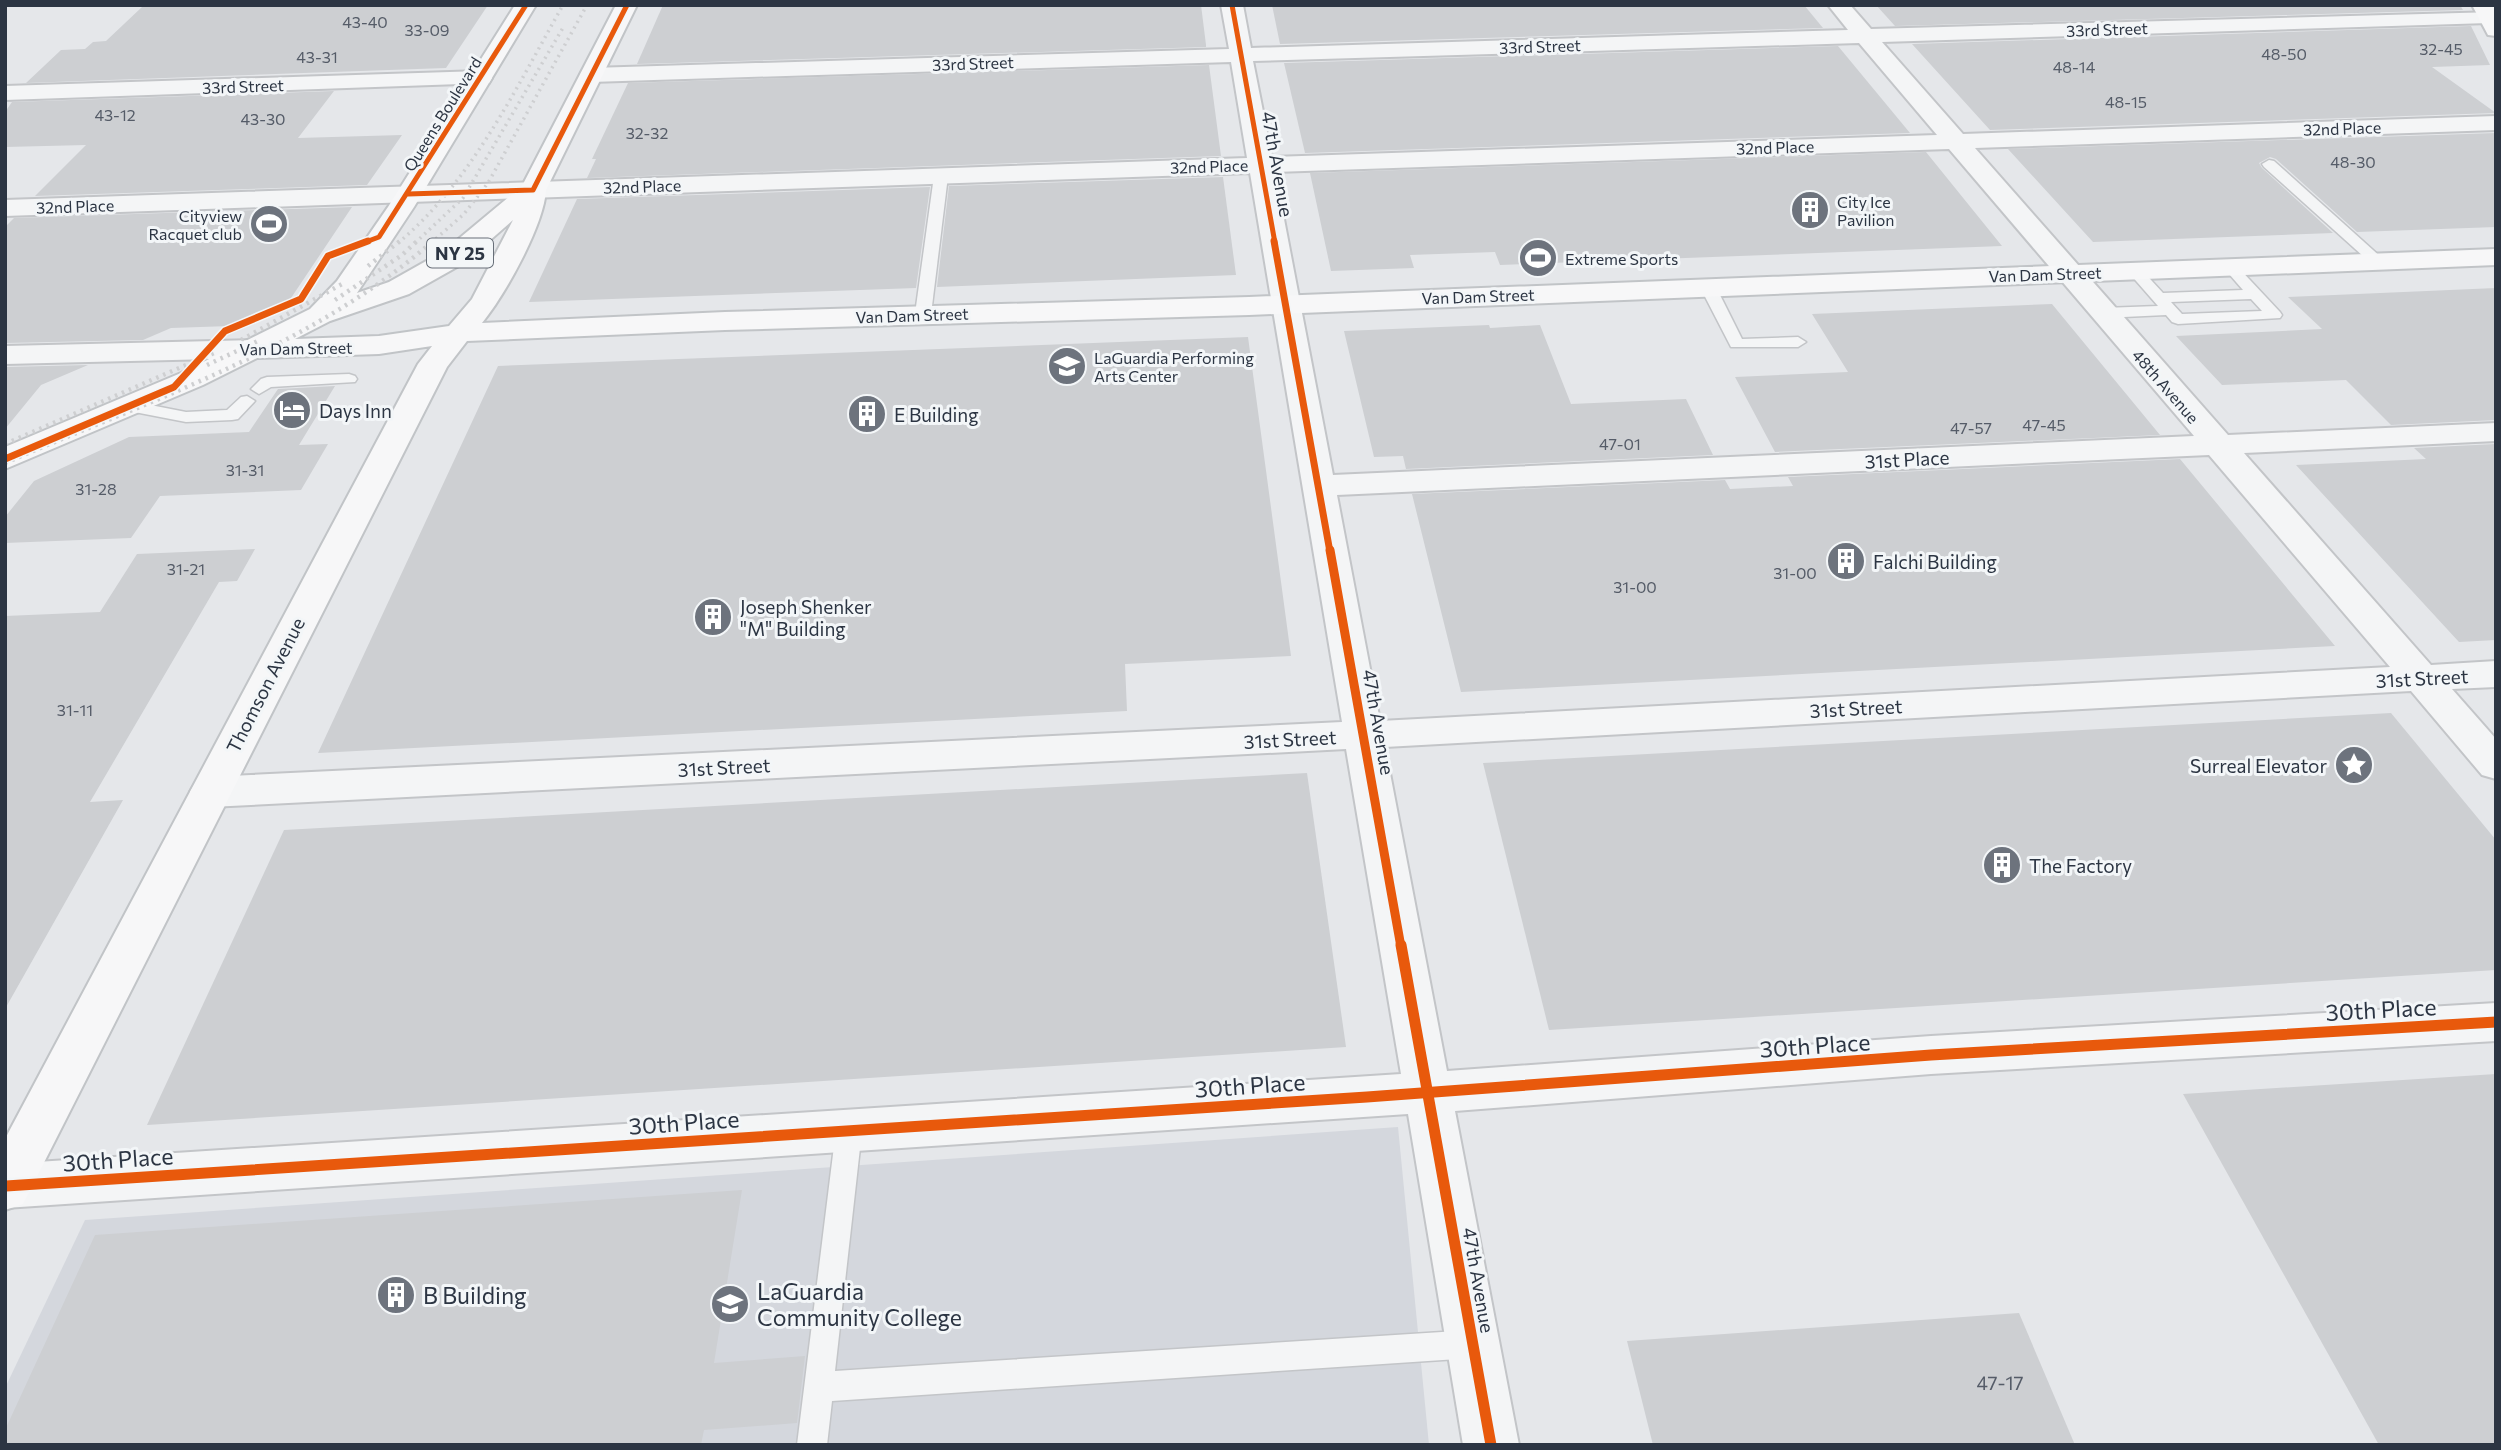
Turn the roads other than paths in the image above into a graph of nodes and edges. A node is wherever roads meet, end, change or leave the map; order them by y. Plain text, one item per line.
1 (526, 5) edge
2 (627, 5) edge
3 (1232, 5) edge
4 (1838, 5) edge
5 (2489, 17) edge
6 (1864, 36) junction
7 (1242, 55) junction
8 (591, 75) junction
9 (481, 78) junction
10 (5, 93) edge
11 (2496, 122) edge
12 (1955, 141) junction
13 (2269, 164) dead end
14 (1261, 165) junction
15 (940, 176) junction
16 (533, 190) junction
17 (408, 194) junction
18 (5, 208) edge
19 (379, 237) junction
20 (2496, 257) edge
21 (2378, 262) junction
22 (2230, 267) junction
23 (2134, 271) junction
24 (2068, 273) junction
25 (1707, 287) junction
26 (2254, 294) junction
27 (374, 297) junction
28 (1285, 304) junction
29 (2165, 304) junction
30 (2103, 313) junction
31 (923, 314) junction
32 (320, 315) junction
33 (461, 333) junction
34 (1798, 342) dead end
35 (257, 349) junction
36 (5, 355) edge
37 (349, 379) dead end
38 (130, 406) junction
39 (2496, 432) edge
40 (2216, 445) junction
41 (5, 459) edge
42 (1318, 486) junction
43 (2496, 674) edge
44 (2420, 678) junction
45 (1363, 735) junction
46 (2496, 765) edge
47 (210, 792) junction
48 (2496, 1022) edge
49 (1428, 1092) junction
50 (849, 1130) junction
51 (6, 1187) edge
52 (1473, 1344) junction
53 (818, 1387) junction
54 (812, 1445) edge
55 (1492, 1445) edge

1 - 9 main road, Queens Boulevard / NY 25
2 - 8 main road, Queens Boulevard / NY 25
3 - 7 street, 47th Avenue
4 - 6 street, 48th Avenue
5 - 6 street, 33rd Street
6 - 7 street, 33rd Street
6 - 12 street, 48th Avenue
7 - 8 street, 33rd Street
7 - 14 street, 47th Avenue
8 - 16 main road, Queens Boulevard / NY 25
9 - 10 street, 33rd Street
9 - 17 main road, Queens Boulevard / NY 25
11 - 12 street, 32nd Place
12 - 14 street, 32nd Place
12 - 24 street, 48th Avenue
13 - 21 lane
14 - 15 street, 32nd Place
14 - 28 street, 47th Avenue
15 - 16 street, 32nd Place
15 - 31 lane
16 - 17 street, 32nd Place
16 - 27 main road, Queens Boulevard / NY 25
16 - 33 main road, Thomson Avenue
17 - 18 street, 32nd Place
17 - 19 main road, Queens Boulevard / NY 25
19 - 27 main road
19 - 32 main road, Queens Boulevard / NY 25
20 - 21 main road, Van Dam Street
21 - 22 main road, Van Dam Street
22 - 23 main road, Van Dam Street
22 - 26 lane
23 - 24 main road, Van Dam Street
23 - 29 lane
24 - 25 main road, Van Dam Street
24 - 30 street, 48th Avenue
25 - 28 main road, Van Dam Street
25 - 34 lane
26 - 29 lane
26 - 29 lane
27 - 32 main road, Queens Boulevard / NY 25
27 - 33 main road, Van Dam Street
28 - 31 main road, Van Dam Street
28 - 42 street, 47th Avenue
29 - 30 lane
30 - 40 street, 48th Avenue
31 - 33 main road, Van Dam Street
32 - 35 main road, Queens Boulevard / NY 25
33 - 35 main road, Van Dam Street
33 - 47 main road, Thomson Avenue
35 - 36 street, Van Dam Street
35 - 38 main road, Queens Boulevard / NY 25
37 - 38 lane
38 - 41 main road, Queens Boulevard / NY 25
39 - 40 street, 31st Place
40 - 42 street, 31st Place
40 - 44 street, 48th Avenue
42 - 45 street, 47th Avenue
43 - 44 street, 31st Street
44 - 45 street, 31st Street
44 - 46 street, 48th Avenue
45 - 47 street, 31st Street
45 - 49 street, 47th Avenue
47 - 51 main road, Thomson Avenue
48 - 49 street, 30th Place
49 - 50 street, 30th Place
49 - 52 street, 47th Avenue
50 - 51 street, 30th Place
50 - 53 lane
52 - 53 lane
52 - 55 street, 47th Avenue
53 - 54 lane

